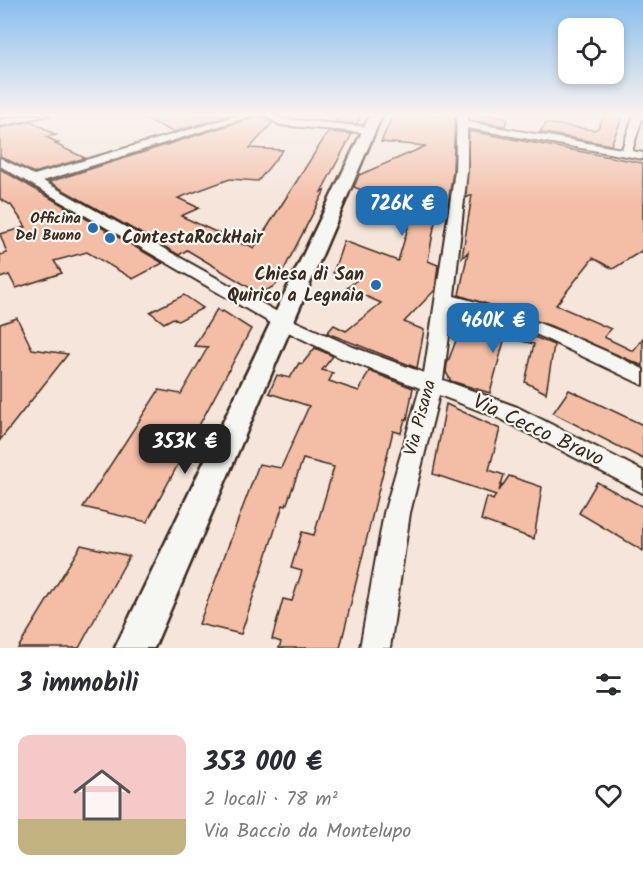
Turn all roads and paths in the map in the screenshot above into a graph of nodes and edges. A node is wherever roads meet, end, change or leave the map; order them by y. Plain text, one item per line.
1 (148, 145) edge
2 (362, 145) edge
3 (461, 145) edge
4 (589, 145) edge
5 (629, 145) edge
6 (626, 153) junction
7 (643, 156) edge
8 (0, 161) edge
9 (33, 180) junction
10 (445, 299) junction
11 (282, 322) junction
12 (643, 378) edge
13 (432, 383) junction
14 (643, 483) edge
15 (134, 648) edge
16 (375, 648) edge

1 - 9 street
2 - 11 street
3 - 10 street, Via Pisana
4 - 6 street
5 - 6 street
6 - 7 street
8 - 9 street, Via Cecco Bravo
9 - 11 street, Via Cecco Bravo
10 - 12 street
10 - 13 street, Via Pisana
11 - 13 street, Via Cecco Bravo
11 - 15 street
13 - 14 street, Via Cecco Bravo
13 - 16 street, Via Pisana

